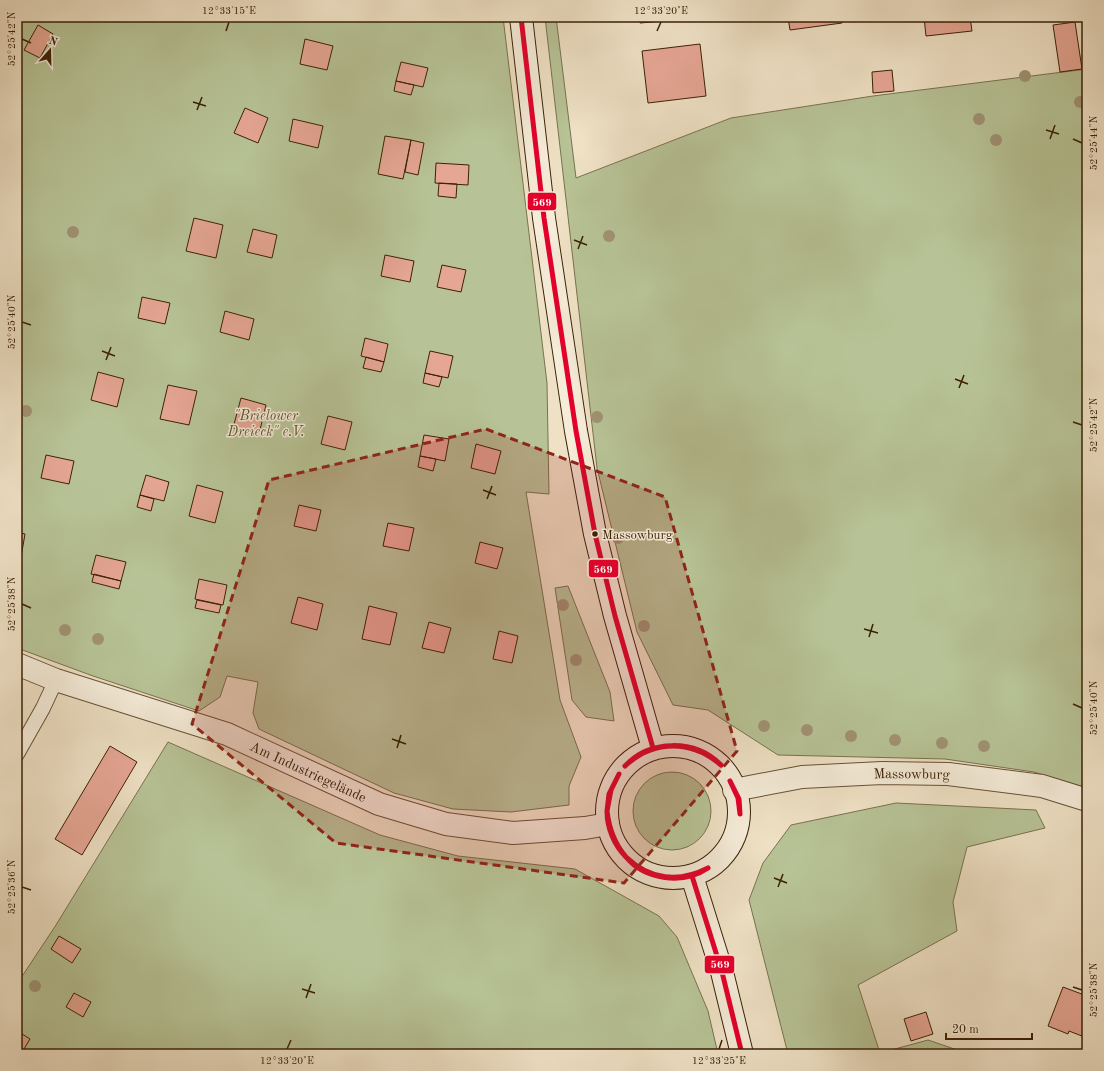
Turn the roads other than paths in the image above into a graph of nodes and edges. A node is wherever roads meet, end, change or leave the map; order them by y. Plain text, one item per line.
1 (521, 17) edge
2 (17, 664) edge
3 (56, 680) junction
4 (653, 748) junction
5 (17, 754) edge
6 (734, 790) junction
7 (1087, 800) edge
8 (608, 824) junction
9 (692, 876) junction
10 (742, 1054) edge

1 - 4 main road
2 - 3 main road, Am Industriegelände
3 - 5 lane
3 - 8 main road, Am Industriegelände
4 - 6 main road
4 - 8 main road
6 - 7 main road, Massowburg
6 - 9 main road
8 - 9 main road
9 - 10 main road

